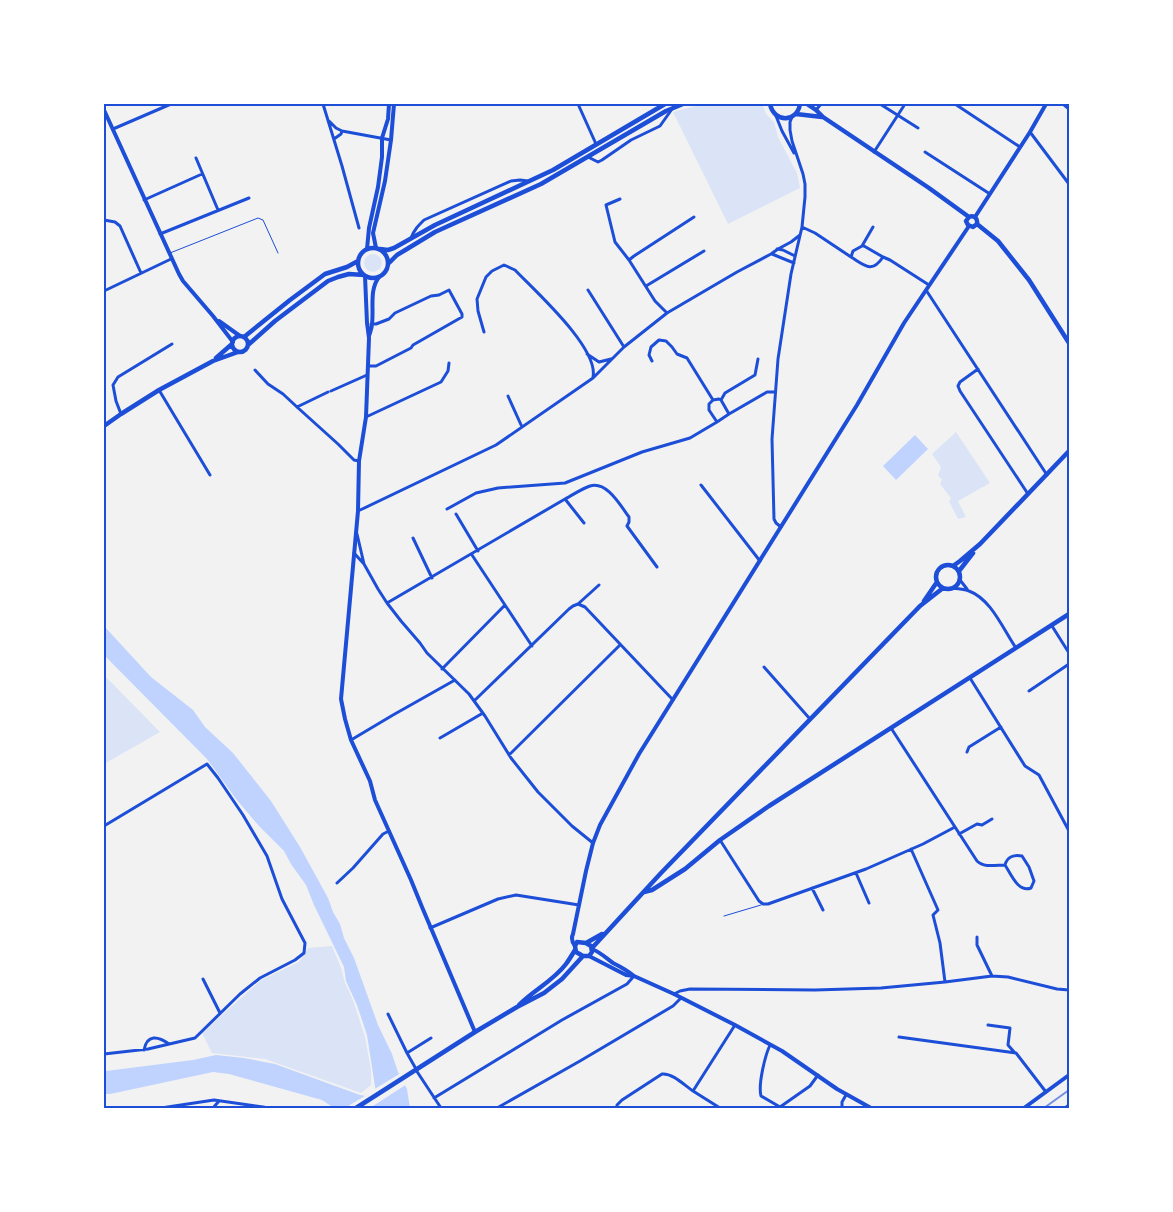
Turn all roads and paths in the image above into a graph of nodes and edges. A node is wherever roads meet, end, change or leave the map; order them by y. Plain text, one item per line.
1 (171, 104) edge
2 (323, 104) edge
3 (389, 104) edge
4 (394, 104) edge
5 (578, 104) edge
6 (665, 104) edge
7 (683, 104) edge
8 (770, 104) edge
9 (800, 104) edge
10 (807, 104) edge
11 (821, 104) edge
12 (880, 104) edge
13 (905, 104) edge
14 (955, 104) edge
15 (1046, 104) edge
16 (1063, 104) edge
17 (673, 107) junction
18 (1069, 109) edge
19 (104, 110) edge
20 (816, 110) junction
21 (775, 114) junction
22 (794, 115) junction
23 (898, 115) junction
24 (823, 117) junction
25 (328, 120) junction
26 (918, 128) dead end
27 (113, 129) junction
28 (342, 131) junction
29 (1030, 132) junction
30 (382, 138) junction
31 (334, 140) junction
32 (391, 140) junction
33 (596, 144) junction
34 (1020, 147) junction
35 (874, 152) junction
36 (925, 152) dead end
37 (588, 157) junction
38 (196, 158) dead end
39 (800, 165) junction
40 (202, 174) junction
41 (529, 181) junction
42 (1069, 184) edge
43 (990, 194) junction
44 (249, 198) dead end
45 (620, 199) dead end
46 (144, 200) junction
47 (218, 210) junction
48 (694, 217) dead end
49 (969, 217) junction
50 (976, 217) junction
51 (104, 220) edge
52 (977, 224) junction
53 (802, 226) junction
54 (969, 226) junction
55 (873, 227) dead end
56 (359, 228) dead end
57 (160, 234) junction
58 (800, 235) junction
59 (410, 238) junction
60 (862, 246) junction
61 (378, 248) junction
62 (367, 249) junction
63 (777, 249) junction
64 (704, 251) dead end
65 (169, 254) junction
66 (278, 254) dead end
67 (771, 254) junction
68 (795, 256) junction
69 (851, 257) junction
70 (883, 257) junction
71 (171, 259) junction
72 (629, 260) junction
73 (358, 261) junction
74 (794, 262) junction
75 (389, 263) junction
76 (141, 273) junction
77 (364, 275) junction
78 (379, 277) junction
79 (930, 285) junction
80 (646, 286) junction
81 (588, 290) dead end
82 (926, 290) junction
83 (104, 291) edge
84 (667, 313) junction
85 (213, 316) junction
86 (367, 323) junction
87 (372, 324) junction
88 (484, 332) dead end
89 (242, 336) junction
90 (369, 338) junction
91 (233, 343) junction
92 (1069, 343) edge
93 (172, 344) dead end
94 (248, 345) junction
95 (624, 347) junction
96 (238, 352) junction
97 (587, 354) junction
98 (612, 359) junction
99 (758, 359) dead end
100 (213, 361) junction
101 (652, 361) dead end
102 (449, 363) dead end
103 (368, 366) junction
104 (978, 369) junction
105 (255, 370) dead end
106 (368, 375) junction
107 (593, 378) junction
108 (159, 390) junction
109 (775, 392) junction
110 (508, 396) dead end
111 (713, 400) junction
112 (721, 400) junction
113 (297, 407) junction
114 (121, 414) junction
115 (730, 414) junction
116 (366, 417) junction
117 (717, 422) junction
118 (104, 426) edge
119 (522, 426) junction
120 (1069, 451) edge
121 (359, 461) junction
122 (210, 475) dead end
123 (1047, 475) junction
124 (701, 485) dead end
125 (1028, 494) junction
126 (565, 499) junction
127 (447, 509) dead end
128 (358, 511) junction
129 (456, 514) dead end
130 (584, 523) dead end
131 (781, 527) junction
132 (356, 531) junction
133 (413, 538) dead end
134 (980, 544) junction
135 (478, 551) junction
136 (354, 553) junction
137 (472, 555) junction
138 (760, 561) junction
139 (364, 564) junction
140 (953, 566) junction
141 (657, 567) dead end
142 (959, 571) junction
143 (432, 578) junction
144 (960, 580) junction
145 (937, 582) junction
146 (599, 586) dead end
147 (943, 588) junction
148 (953, 588) junction
149 (967, 590) junction
150 (387, 603) junction
151 (578, 604) junction
152 (505, 605) junction
153 (920, 606) junction
154 (1069, 614) edge
155 (1052, 626) junction
156 (620, 645) junction
157 (532, 646) junction
158 (1016, 648) junction
159 (1069, 654) edge
160 (1069, 664) edge
161 (764, 667) dead end
162 (442, 669) junction
163 (970, 678) junction
164 (455, 680) junction
165 (1029, 691) dead end
166 (673, 700) junction
167 (474, 702) junction
168 (483, 713) junction
169 (810, 720) junction
170 (1001, 727) junction
171 (891, 728) junction
172 (440, 738) dead end
173 (351, 740) junction
174 (967, 752) dead end
175 (509, 755) junction
176 (992, 819) dead end
177 (104, 826) edge
178 (955, 827) junction
179 (389, 831) junction
180 (1069, 831) edge
181 (959, 834) junction
182 (720, 840) junction
183 (593, 842) junction
184 (911, 849) junction
185 (1005, 865) junction
186 (856, 873) junction
187 (337, 883) dead end
188 (812, 888) junction
189 (644, 892) junction
190 (869, 903) dead end
191 (763, 904) junction
192 (579, 905) junction
193 (823, 910) dead end
194 (724, 916) dead end
195 (430, 928) junction
196 (604, 933) junction
197 (573, 934) junction
198 (977, 937) dead end
199 (580, 942) junction
200 (586, 943) junction
201 (575, 948) junction
202 (592, 949) junction
203 (586, 956) junction
204 (634, 976) junction
205 (992, 976) junction
206 (204, 979) dead end
207 (945, 982) junction
208 (1069, 990) edge
209 (674, 994) junction
210 (681, 998) junction
211 (517, 1007) junction
212 (221, 1012) junction
213 (388, 1014) dead end
214 (735, 1025) junction
215 (988, 1025) dead end
216 (475, 1032) junction
217 (899, 1037) dead end
218 (431, 1038) dead end
219 (169, 1044) junction
220 (770, 1045) junction
221 (144, 1050) junction
222 (407, 1053) junction
223 (104, 1054) edge
224 (1016, 1054) junction
225 (416, 1070) junction
226 (818, 1075) junction
227 (1069, 1075) edge
228 (693, 1091) junction
229 (1046, 1092) junction
230 (846, 1095) junction
231 (434, 1098) junction
232 (219, 1101) junction
233 (1069, 1105) edge
234 (161, 1108) edge
235 (213, 1108) edge
236 (268, 1108) edge
237 (356, 1108) edge
238 (441, 1108) edge
239 (497, 1108) edge
240 (616, 1108) edge
241 (720, 1108) edge
242 (842, 1108) edge
243 (871, 1108) edge
244 (1024, 1108) edge
245 (1066, 1108) edge

1 - 27 street
2 - 25 street
3 - 30 street
4 - 32 street
5 - 33 street
6 - 33 main road
7 - 17 main road
8 - 21 main road
9 - 22 main road
10 - 20 main road
11 - 20 street
12 - 23 street
13 - 23 street
14 - 34 street
15 - 29 street
16 - 18 street
17 - 37 main road
17 - 37 street
19 - 27 street
20 - 24 main road
21 - 22 main road
21 - 39 street
22 - 24 main road
22 - 39 street
23 - 26 street
23 - 35 street
24 - 35 main road
25 - 28 street
25 - 31 street
27 - 46 street
28 - 30 street
28 - 31 street
29 - 34 street
29 - 42 street
30 - 32 street
30 - 62 street
31 - 56 street
32 - 61 street
33 - 41 main road
34 - 43 street
35 - 49 main road
36 - 43 street
37 - 75 main road
38 - 40 street
39 - 53 street
40 - 46 street
40 - 47 street
41 - 59 main road
41 - 59 street
43 - 50 street
44 - 47 street
45 - 72 street
46 - 57 street
47 - 57 street
48 - 72 street
49 - 50 main road
49 - 54 main road
50 - 52 main road
51 - 76 street
52 - 54 main road
52 - 92 main road
53 - 58 street
53 - 69 street
54 - 79 street
55 - 60 street
57 - 65 street
58 - 63 street
58 - 68 street
59 - 61 main road
60 - 69 street
60 - 70 street
61 - 62 main road
61 - 75 main road
62 - 73 main road
63 - 67 street
63 - 68 street
64 - 80 street
65 - 66 lane
65 - 71 street
67 - 74 street
67 - 84 street
68 - 74 street
69 - 70 street
70 - 79 street
71 - 76 street
71 - 85 street
72 - 80 street
73 - 77 main road
73 - 89 main road
74 - 109 street
75 - 78 main road
76 - 83 street
77 - 78 main road
77 - 86 street
77 - 94 main road
78 - 87 street
79 - 82 street
80 - 84 street
81 - 95 street
82 - 104 street
82 - 131 street
84 - 95 street
85 - 89 street
85 - 91 street
86 - 87 street
86 - 90 street
87 - 90 street
87 - 103 street
88 - 97 street
89 - 91 main road
89 - 94 main road
90 - 103 street
91 - 96 main road
91 - 100 main road
93 - 114 street
94 - 96 main road
95 - 98 street
96 - 100 main road
97 - 98 street
97 - 107 street
98 - 107 street
99 - 112 street
100 - 108 main road
101 - 111 street
102 - 116 street
103 - 106 street
104 - 123 street
104 - 125 street
105 - 113 street
106 - 113 street
106 - 116 street
107 - 119 street
108 - 114 main road
108 - 122 street
109 - 115 street
109 - 131 street
110 - 119 street
111 - 112 street
111 - 117 street
112 - 115 street
113 - 121 street
114 - 118 main road
115 - 117 street
116 - 121 street
117 - 127 street
119 - 128 street
120 - 123 main road
121 - 128 street
123 - 125 main road
124 - 138 street
125 - 134 main road
126 - 130 street
126 - 135 street
126 - 141 street
128 - 132 street
129 - 135 street
131 - 138 street
132 - 136 street
132 - 139 street
133 - 143 street
134 - 140 main road
134 - 142 main road
135 - 137 street
136 - 139 street
136 - 173 street
137 - 143 street
137 - 152 street
138 - 166 street
139 - 150 street
140 - 142 main road
140 - 145 main road
142 - 144 main road
143 - 150 street
144 - 148 main road
144 - 149 street
145 - 147 main road
145 - 153 main road
146 - 151 street
147 - 148 main road
147 - 153 main road
148 - 149 street
149 - 158 street
150 - 162 street
151 - 156 street
151 - 157 street
152 - 157 street
152 - 162 street
153 - 169 main road
154 - 155 main road
155 - 158 main road
155 - 159 street
156 - 166 street
156 - 175 street
157 - 167 street
158 - 163 main road
160 - 165 street
161 - 169 street
162 - 164 street
163 - 170 street
163 - 171 main road
164 - 167 street
164 - 173 street
166 - 183 street
167 - 168 street
168 - 172 street
168 - 175 street
169 - 189 main road
170 - 174 street
170 - 180 street
171 - 178 street
171 - 182 main road
173 - 179 street
175 - 183 street
176 - 181 street
177 - 212 street
178 - 181 street
178 - 184 street
179 - 187 street
179 - 195 street
181 - 185 street
182 - 189 main road
182 - 191 street
183 - 192 street
184 - 186 street
184 - 207 street
185 - 185 street
186 - 188 street
186 - 190 street
188 - 191 street
188 - 193 street
189 - 196 main road
191 - 194 lane
192 - 195 street
192 - 197 street
195 - 216 street
196 - 200 main road
196 - 202 main road
197 - 199 street
197 - 201 street
198 - 205 street
199 - 200 main road
199 - 201 main road
200 - 202 main road
201 - 203 main road
201 - 211 main road
202 - 203 main road
202 - 204 street
203 - 204 street
203 - 211 main road
204 - 209 street
204 - 231 street
205 - 207 street
205 - 208 street
206 - 212 street
207 - 209 street
209 - 210 street
210 - 214 street
210 - 239 street
211 - 216 main road
212 - 219 street
213 - 222 street
214 - 220 street
214 - 228 street
215 - 224 street
216 - 225 main road
217 - 224 street
218 - 222 street
219 - 221 street
219 - 221 street
220 - 226 street
220 - 226 street
221 - 223 street
222 - 225 street
224 - 229 street
225 - 231 street
225 - 237 main road
226 - 230 street
227 - 229 street
228 - 240 street
228 - 241 street
229 - 244 street
230 - 242 street
230 - 243 street
231 - 238 street
232 - 234 street
232 - 235 street
232 - 236 street
233 - 245 street

